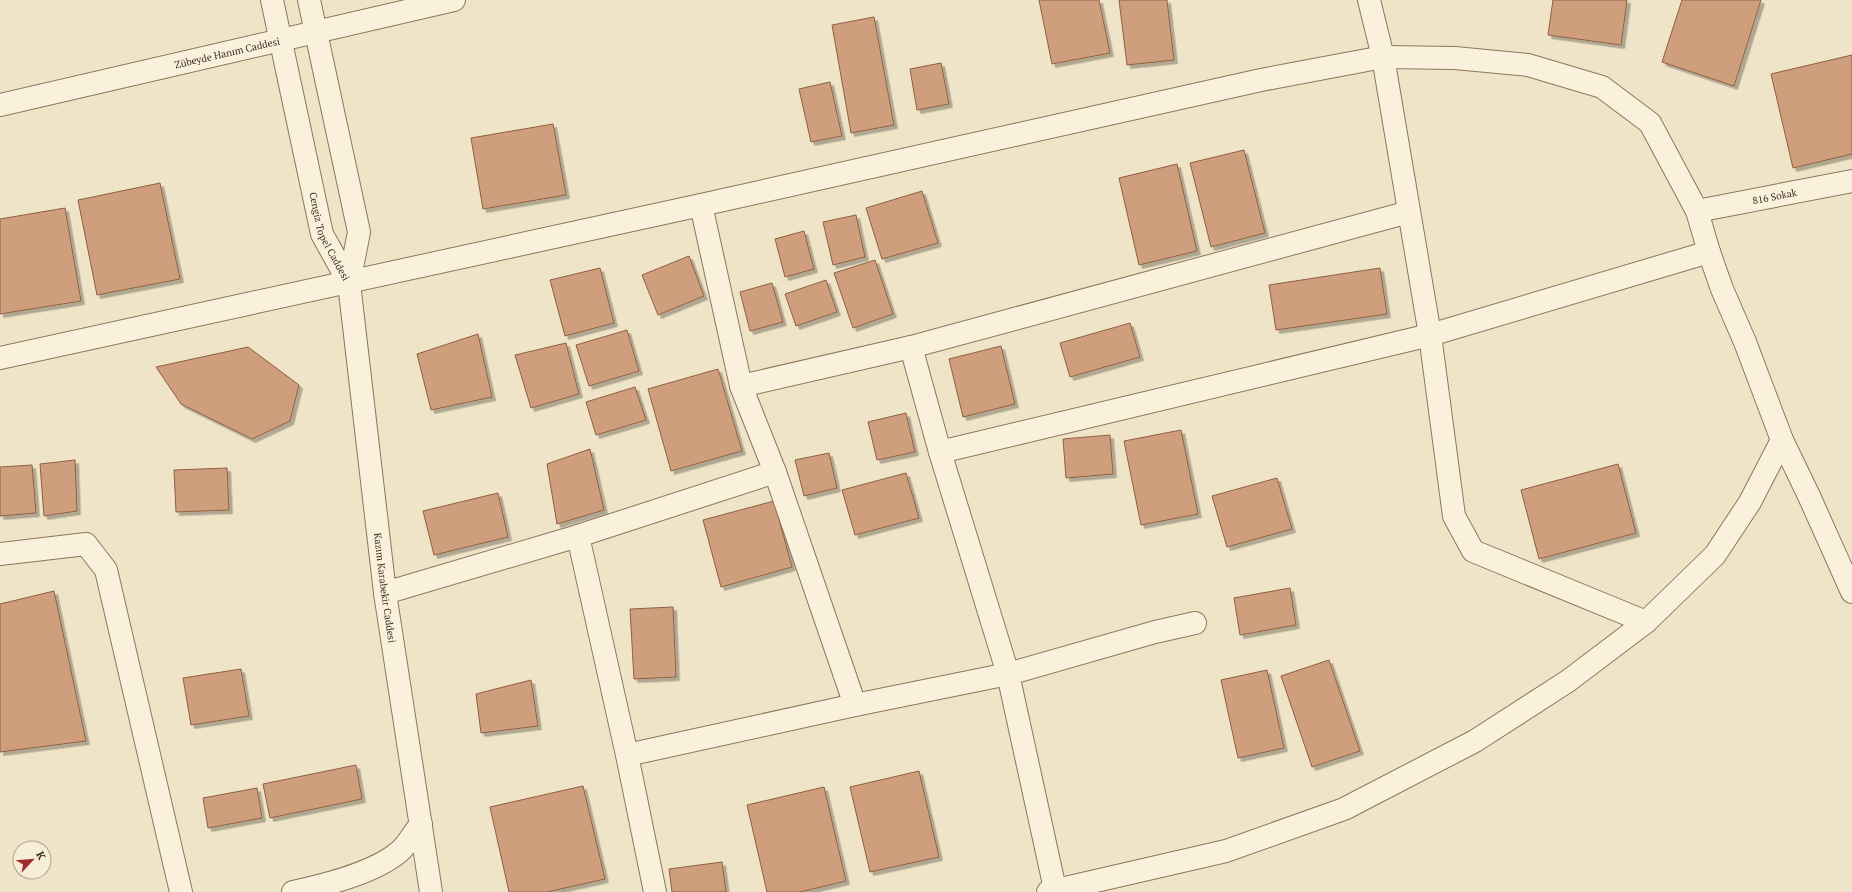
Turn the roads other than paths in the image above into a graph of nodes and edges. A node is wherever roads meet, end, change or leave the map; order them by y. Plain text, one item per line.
1 (272, 0) edge
2 (309, 0) edge
3 (454, 0) edge
4 (1369, 0) edge
5 (316, 32) junction
6 (281, 40) junction
7 (1383, 57) junction
8 (0, 105) edge
9 (1852, 181) edge
10 (701, 206) junction
11 (1697, 211) junction
12 (1409, 212) junction
13 (1709, 252) junction
14 (349, 283) junction
15 (1430, 335) junction
16 (911, 347) junction
17 (0, 358) edge
18 (741, 386) junction
19 (1782, 440) junction
20 (940, 452) junction
21 (776, 472) junction
22 (578, 536) junction
23 (0, 554) edge
24 (385, 592) junction
25 (1852, 592) edge
26 (1646, 622) junction
27 (1195, 623) dead end
28 (1008, 674) junction
29 (855, 705) junction
30 (627, 755) junction
31 (420, 824) junction
32 (1105, 885) edge
33 (1052, 891) edge
34 (181, 892) edge
35 (293, 892) edge
36 (431, 892) edge
37 (655, 892) edge

1 - 6 street, Cengiz Topel Caddesi
2 - 5 street, Cengiz Topel Caddesi
3 - 5 street, Zübeyde Hanım Caddesi
4 - 7 street
5 - 6 street, Zübeyde Hanım Caddesi
5 - 14 street, Cengiz Topel Caddesi
6 - 8 street, Zübeyde Hanım Caddesi
6 - 14 street, Cengiz Topel Caddesi
7 - 10 street
7 - 11 street
7 - 12 street
9 - 11 street, 816 Sokak
10 - 14 street
10 - 18 street
11 - 13 street
12 - 15 street
12 - 16 street
13 - 15 street
13 - 19 street
14 - 17 street
14 - 24 street, Kazım Karabekir Caddesi
15 - 20 street
15 - 26 street
16 - 18 street
16 - 20 street
18 - 21 street
19 - 25 street
19 - 26 street
20 - 28 street
21 - 22 street
21 - 29 street
22 - 24 street
22 - 30 street
23 - 34 street
24 - 31 street, Kazım Karabekir Caddesi
26 - 32 street
27 - 28 street
28 - 29 street
28 - 33 street
29 - 30 street
30 - 37 street
31 - 35 street
31 - 36 street, Kazım Karabekir Caddesi
32 - 33 street

